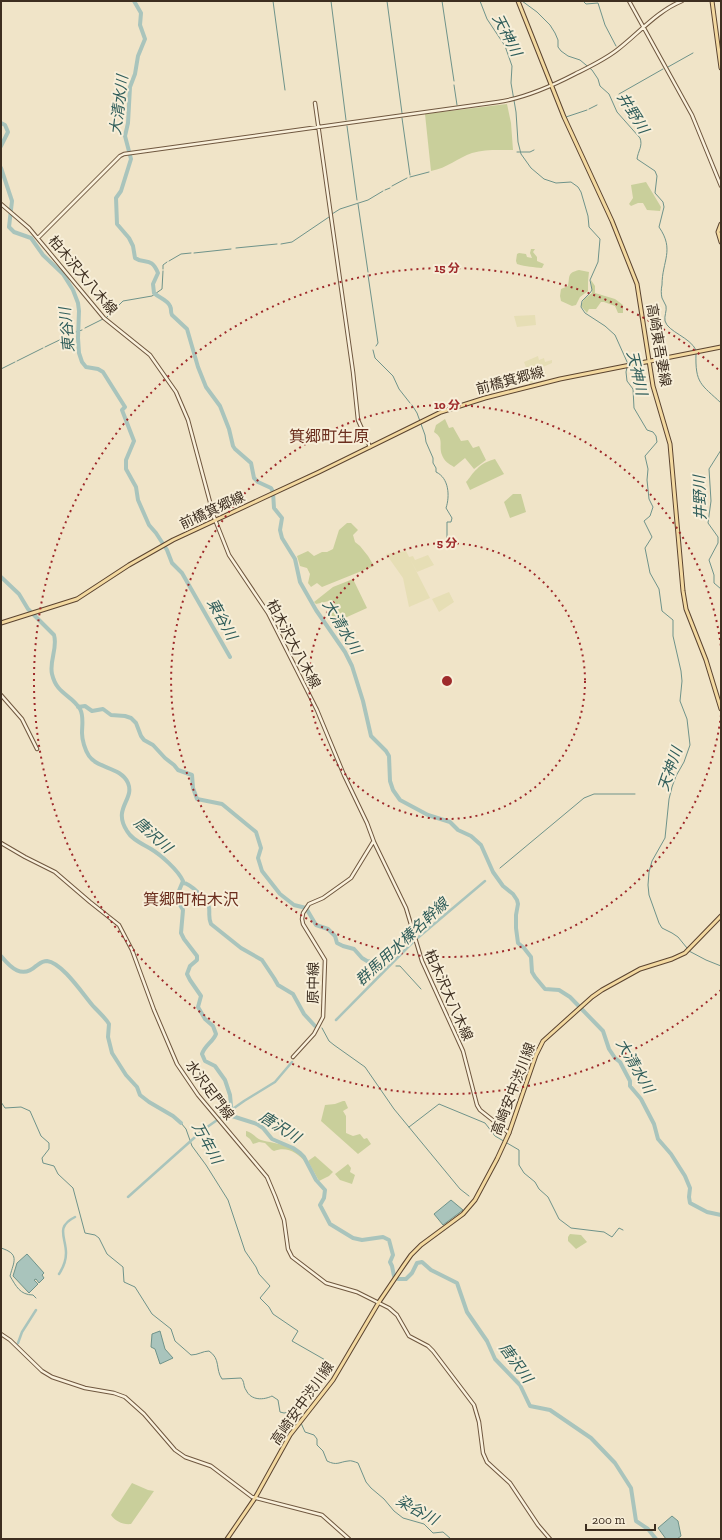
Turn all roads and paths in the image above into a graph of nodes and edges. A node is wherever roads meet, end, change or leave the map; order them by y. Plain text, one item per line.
1 (518, 1) edge
2 (629, 1) edge
3 (682, 1) edge
4 (712, 1) edge
5 (644, 28) junction
6 (721, 68) edge
7 (551, 86) junction
8 (315, 103) dead end
9 (318, 127) junction
10 (721, 186) edge
11 (1, 204) edge
12 (721, 226) edge
13 (38, 238) junction
14 (721, 242) edge
15 (721, 347) edge
16 (650, 361) junction
17 (370, 447) junction
18 (215, 520) junction
19 (1, 623) edge
20 (1, 695) edge
21 (721, 709) edge
22 (37, 749) dead end
23 (374, 842) junction
24 (1, 843) edge
25 (721, 916) edge
26 (293, 1057) dead end
27 (509, 1133) junction
28 (379, 1302) junction
29 (1, 1334) edge
30 (255, 1498) junction
31 (227, 1539) edge
32 (349, 1539) edge
33 (550, 1539) edge

1 - 7 main road, 高崎東吾妻線
2 - 5 main road
3 - 5 main road
4 - 6 main road
5 - 7 main road
5 - 10 main road
7 - 9 main road
7 - 16 main road, 高崎東吾妻線
8 - 9 main road
9 - 13 main road
9 - 17 main road
11 - 13 main road, 柏木沢大八木線
12 - 14 main road
13 - 18 main road, 柏木沢大八木線
15 - 16 main road, 前橋箕郷線
16 - 17 main road, 前橋箕郷線
16 - 21 main road, 高崎東吾妻線
17 - 18 main road, 前橋箕郷線
18 - 19 main road, 前橋箕郷線
18 - 23 main road, 柏木沢大八木線
20 - 22 main road
23 - 26 main road, 原中線
23 - 27 main road, 柏木沢大八木線
24 - 28 main road, 水沢足門線
25 - 27 main road, 高崎安中渋川線
27 - 28 main road, 高崎安中渋川線
28 - 30 main road, 高崎安中渋川線
28 - 33 main road, 水沢足門線
29 - 30 main road
30 - 31 main road, 高崎安中渋川線
30 - 32 main road

